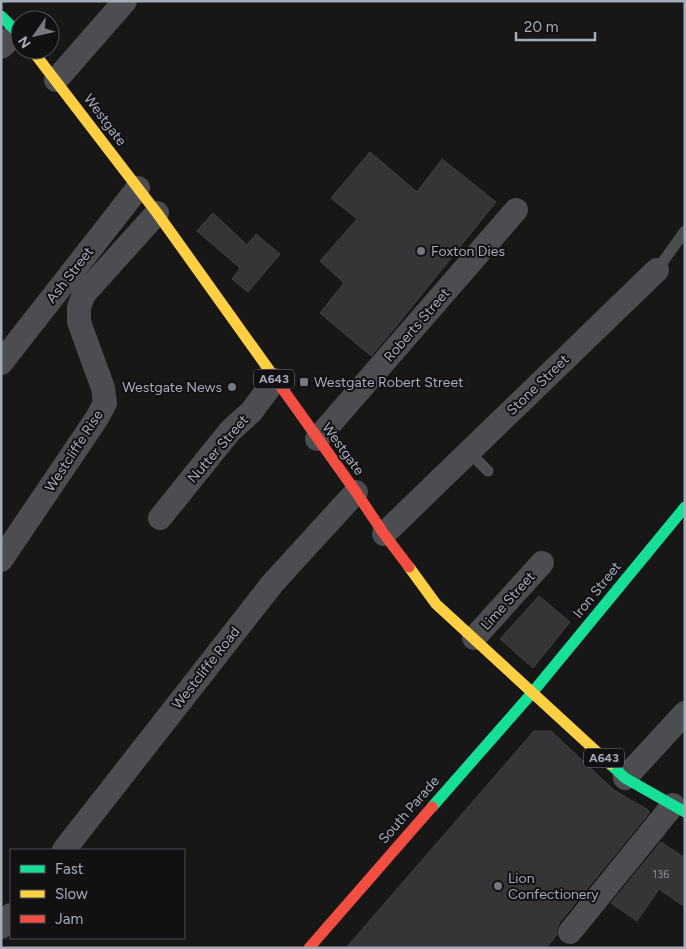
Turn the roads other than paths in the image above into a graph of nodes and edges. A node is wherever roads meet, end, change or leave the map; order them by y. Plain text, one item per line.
1 (125, 1) edge
2 (37, 60) edge
3 (56, 80) junction
4 (138, 188) junction
5 (516, 210) dead end
6 (157, 214) junction
7 (685, 231) edge
8 (657, 270) joint
9 (1, 363) edge
10 (275, 380) junction
11 (317, 439) junction
12 (469, 452) junction
13 (488, 471) dead end
14 (356, 492) junction
15 (685, 507) edge
16 (160, 518) dead end
17 (384, 534) junction
18 (1, 560) edge
19 (542, 563) dead end
20 (474, 638) junction
21 (532, 693) junction
22 (685, 713) edge
23 (625, 778) junction
24 (679, 808) edge
25 (65, 849) edge
26 (10, 916) edge
27 (1, 928) edge
28 (570, 932) dead end
29 (309, 948) edge

1 - 3 street
2 - 3 main road, Westgate / A643
3 - 4 main road, Westgate / A643
4 - 6 main road, Westgate / A643
4 - 9 street, Ash Street
5 - 11 street, Roberts Street
6 - 10 main road, Westgate / A643
6 - 18 street, Westcliffe Rise
7 - 8 lane, Stone Street
8 - 12 street, Stone Street
10 - 11 main road, Westgate / A643
10 - 16 street, Nutter Street
11 - 14 main road, Westgate / A643
12 - 13 lane
12 - 17 street, Stone Street
14 - 17 main road, Westgate / A643
14 - 25 street, Westcliffe Road
15 - 21 main road, Iron Street
17 - 20 main road, Westgate / A643
19 - 20 street, Lime Street
20 - 21 main road, Westgate / A643
21 - 23 main road, Westgate / A643
21 - 29 main road, South Parade
22 - 23 street
23 - 24 main road, Westgate / A643
24 - 28 street
26 - 27 street

